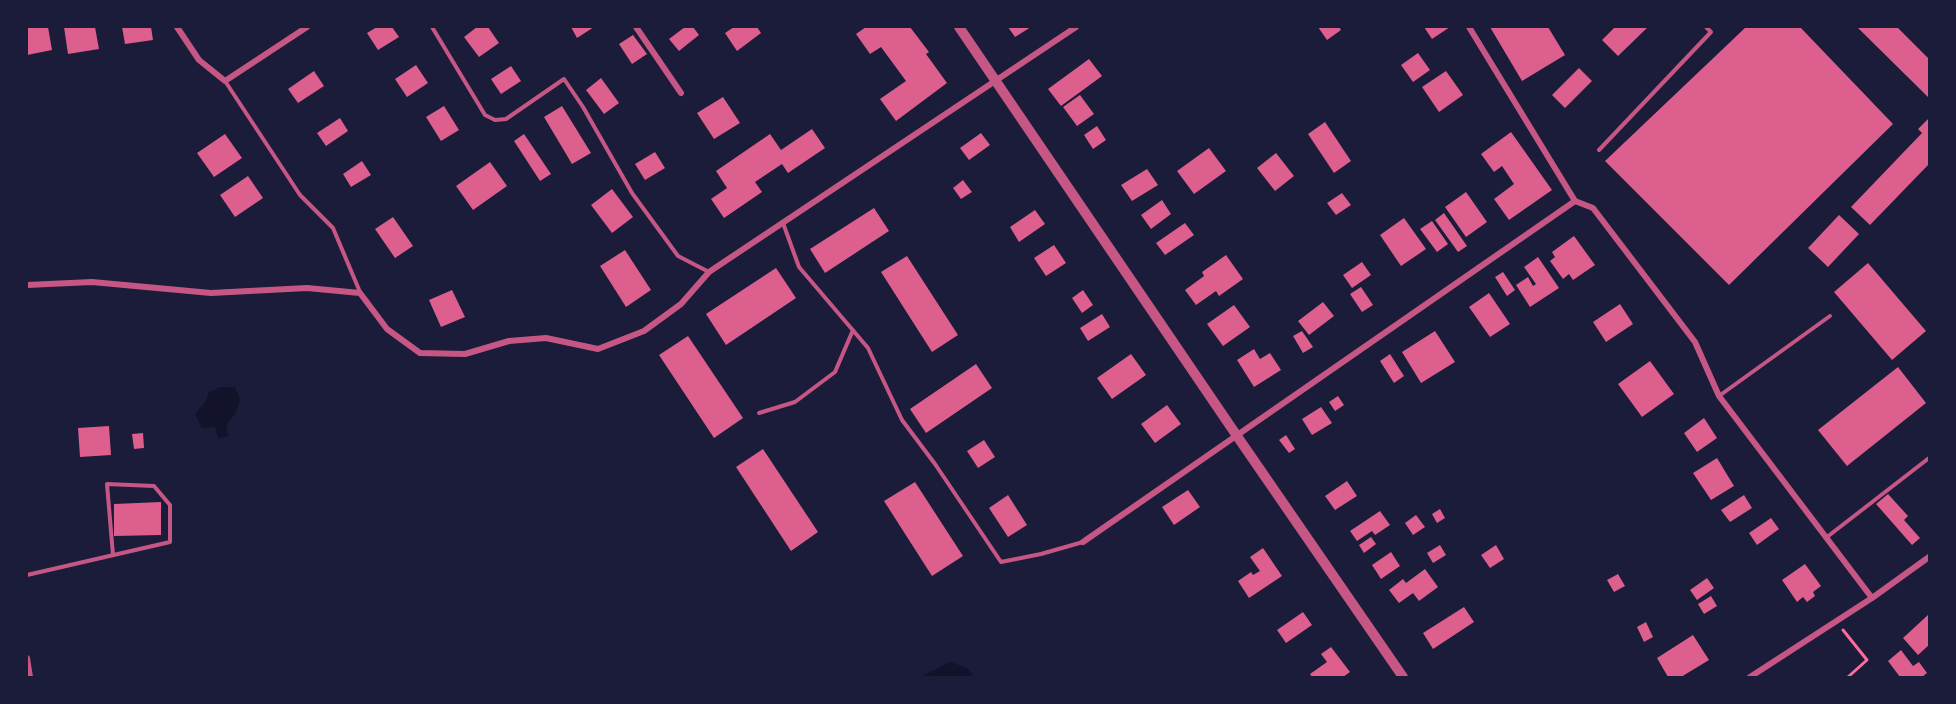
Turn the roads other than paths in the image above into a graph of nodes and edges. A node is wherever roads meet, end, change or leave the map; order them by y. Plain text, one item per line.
1 (177, 27) edge
2 (307, 27) edge
3 (432, 27) edge
4 (636, 27) edge
5 (959, 27) edge
6 (1076, 27) edge
7 (1469, 27) edge
8 (1706, 27) edge
9 (225, 81) junction
10 (997, 81) junction
11 (681, 93) dead end
12 (1599, 150) dead end
13 (1575, 201) junction
14 (783, 224) junction
15 (709, 272) junction
16 (27, 285) edge
17 (360, 293) junction
18 (1830, 315) dead end
19 (853, 330) junction
20 (1719, 396) junction
21 (759, 413) dead end
22 (1237, 436) junction
23 (1929, 458) edge
24 (1826, 538) junction
25 (1083, 542) joint
26 (113, 555) junction
27 (1929, 557) edge
28 (27, 575) edge
29 (1872, 598) junction
30 (27, 658) edge
31 (30, 677) edge
32 (1404, 677) edge
33 (1750, 677) edge

1 - 9 street
2 - 9 street
3 - 15 lane
4 - 11 street
5 - 10 street
6 - 10 street
7 - 13 street
8 - 12 lane
9 - 17 lane
10 - 14 street
10 - 22 street
13 - 20 street
13 - 22 street
14 - 15 street
14 - 19 lane
15 - 17 street
16 - 17 street
18 - 20 lane
19 - 21 lane
19 - 25 lane
20 - 24 street
22 - 25 street
22 - 32 street
23 - 24 lane
24 - 29 street
26 - 26 lane
26 - 28 lane
27 - 29 street
29 - 33 street
30 - 31 street

